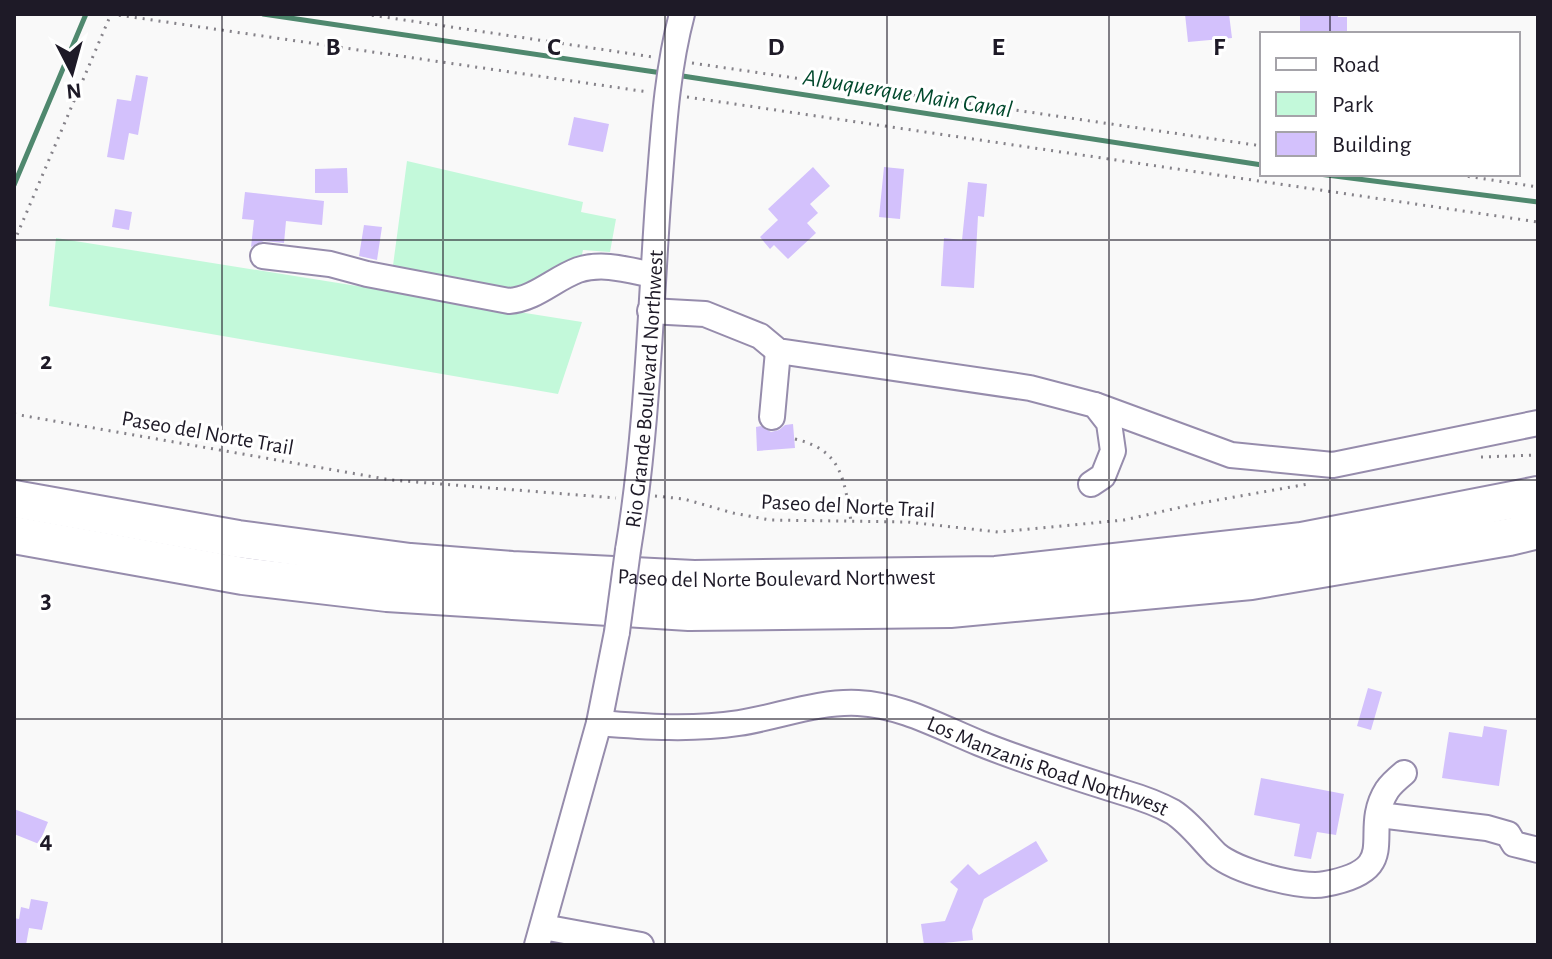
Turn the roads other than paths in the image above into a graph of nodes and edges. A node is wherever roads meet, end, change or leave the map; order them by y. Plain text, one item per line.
1 (682, 14) edge
2 (263, 256) dead end
3 (653, 275) junction
4 (650, 311) junction
5 (778, 351) junction
6 (1095, 405) junction
7 (772, 417) dead end
8 (1538, 423) edge
9 (1091, 484) dead end
10 (1538, 495) edge
11 (14, 499) edge
12 (1538, 530) edge
13 (14, 535) edge
14 (599, 723) junction
15 (1404, 773) dead end
16 (1379, 815) junction
17 (1538, 850) edge
18 (540, 936) edge
19 (641, 945) edge

1 - 3 street, Rio Grande Boulevard Northwest
2 - 3 street
3 - 4 street, Rio Grande Boulevard Northwest
4 - 5 street
4 - 14 street, Rio Grande Boulevard Northwest, bridge
5 - 6 street
5 - 7 street
6 - 8 street
6 - 9 street
10 - 11 highway, Paseo del Norte Boulevard Northwest
12 - 13 highway, Paseo del Norte Boulevard Northwest
14 - 16 street, Los Manzanis Road Northwest
14 - 18 street, Rio Grande Boulevard Northwest
15 - 16 street, Los Manzanis Road Northwest
16 - 17 street
18 - 19 street

